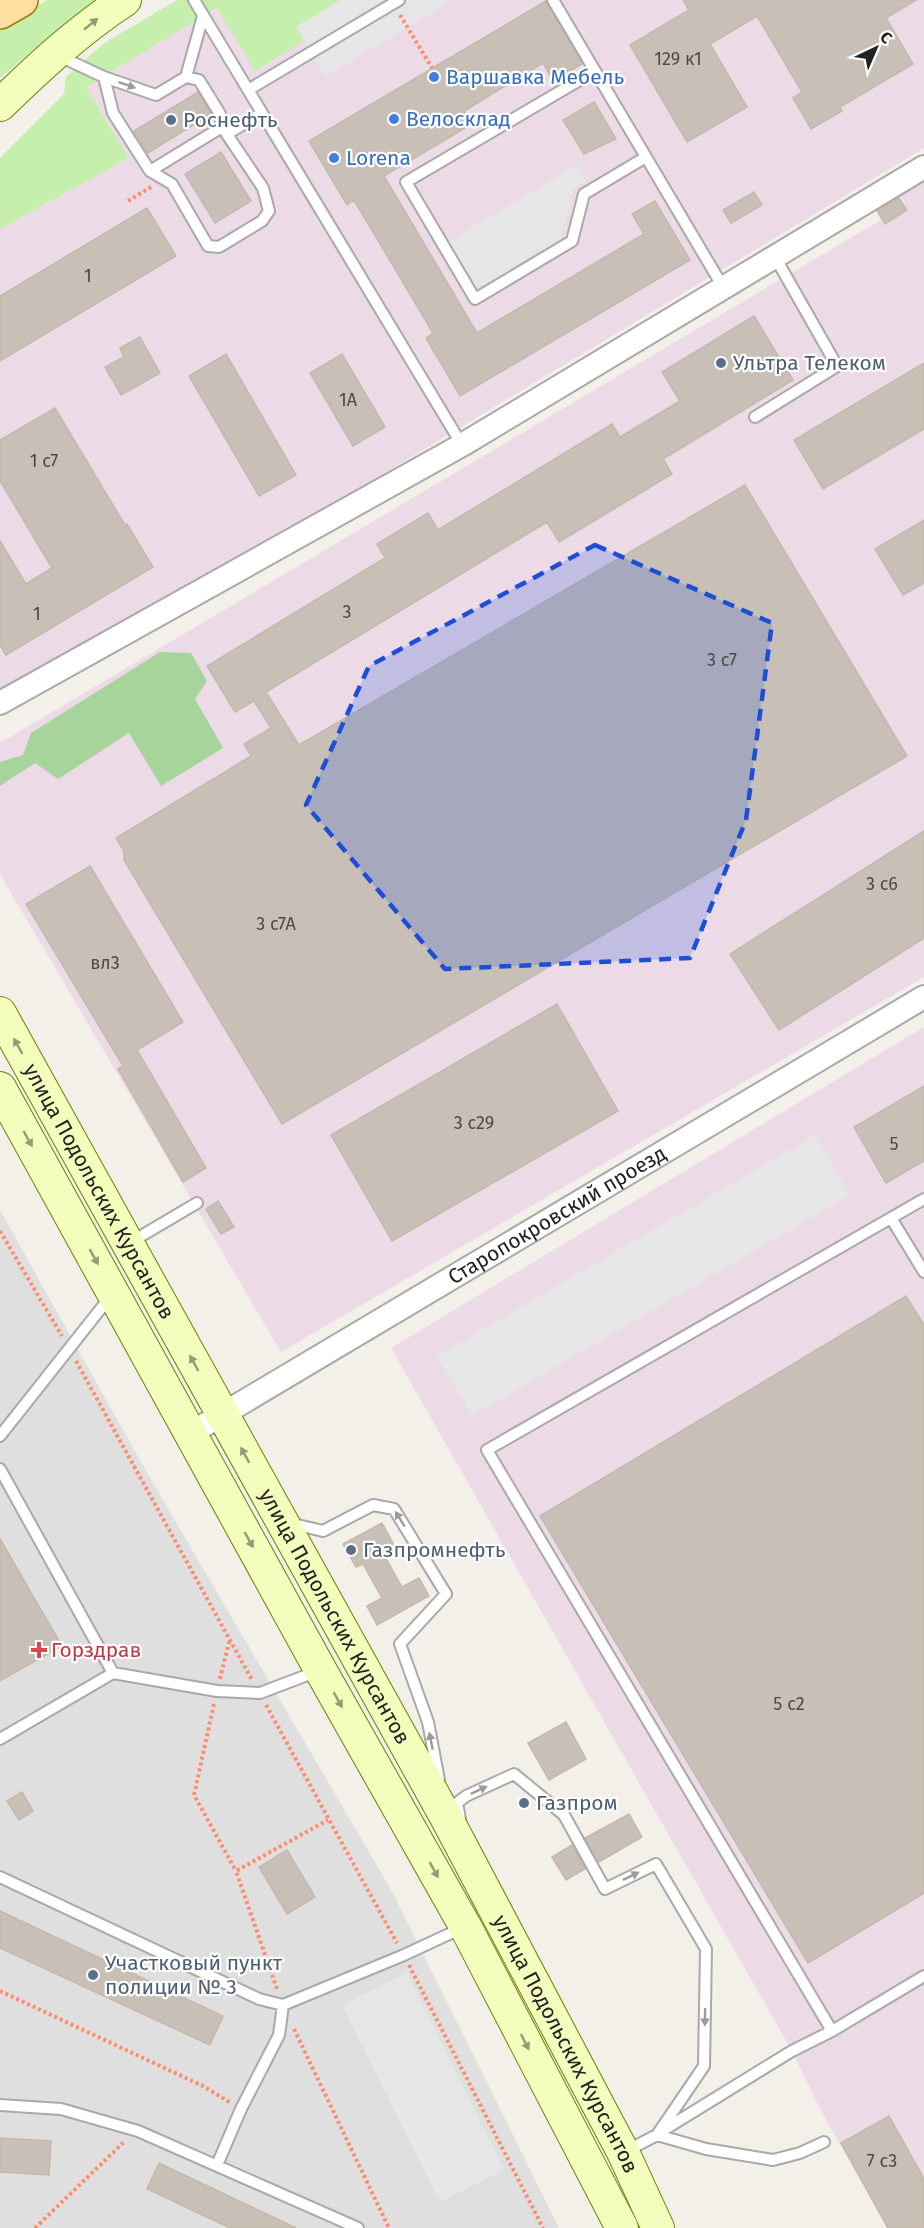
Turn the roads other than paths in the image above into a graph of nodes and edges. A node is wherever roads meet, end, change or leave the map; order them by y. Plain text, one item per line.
1 (21, 0) edge
2 (125, 0) edge
3 (194, 0) edge
4 (553, 0) edge
5 (396, 2) edge
6 (0, 12) edge
7 (203, 16) junction
8 (54, 54) junction
9 (595, 70) junction
10 (104, 77) junction
11 (186, 77) junction
12 (248, 90) junction
13 (0, 105) edge
14 (262, 113) junction
15 (225, 130) junction
16 (646, 157) junction
17 (924, 167) edge
18 (150, 171) junction
19 (775, 257) junction
20 (723, 287) junction
21 (755, 417) dead end
22 (462, 445) junction
23 (0, 703) edge
24 (924, 997) edge
25 (0, 1012) edge
26 (0, 1088) edge
27 (924, 1199) edge
28 (197, 1203) dead end
29 (891, 1218) junction
30 (128, 1244) junction
31 (924, 1272) edge
32 (114, 1293) junction
33 (223, 1414) junction
34 (191, 1433) junction
35 (0, 1436) edge
36 (0, 1469) edge
37 (283, 1522) junction
38 (321, 1671) junction
39 (113, 1673) junction
40 (0, 1739) edge
41 (447, 1819) junction
42 (467, 1856) junction
43 (0, 1877) edge
44 (465, 1926) junction
45 (924, 1976) edge
46 (283, 2005) junction
47 (832, 2031) junction
48 (0, 2105) edge
49 (657, 2134) junction
50 (824, 2142) dead end
51 (622, 2152) junction
52 (217, 2165) junction
53 (358, 2228) edge
54 (622, 2228) edge
55 (658, 2228) edge

1 - 6 main road
8 -> 2 main road
3 - 7 lane
4 - 9 lane
5 - 12 lane
7 - 11 lane
7 - 12 lane
8 - 10 lane
8 - 13 main road
9 - 16 lane
9 - 16 lane
10 -> 11 lane
10 - 18 lane
11 - 15 lane
12 - 14 lane
14 - 15 lane
14 - 22 lane
15 - 18 lane
15 - 18 lane
16 - 20 lane
17 - 19 street
19 - 20 street
19 - 21 lane
20 - 22 street
22 - 23 street
24 - 33 street, Старопокровский проезд
30 -> 25 main road, улица Подольских Курсантов
26 -> 32 main road, улица Подольских Курсантов
27 - 29 lane
28 - 30 lane
29 - 31 lane
29 - 47 lane
33 -> 30 main road, улица Подольских Курсантов
32 - 34 main road, улица Подольских Курсантов
32 - 35 lane
33 - 34 street, Старопокровский проезд
37 -> 33 main road, улица Подольских Курсантов
34 -> 38 main road, улица Подольских Курсантов
36 - 39 lane
37 - 41 main road, улица Подольских Курсантов
41 -> 37 lane
38 - 39 lane
38 -> 44 main road, улица Подольских Курсантов
39 - 40 lane
41 - 42 main road, улица Подольских Курсантов
42 -> 49 lane
42 - 51 main road, улица Подольских Курсантов
43 - 46 lane
44 - 46 lane
44 -> 54 main road, улица Подольских Курсантов
45 - 47 lane
46 - 52 lane
47 - 49 lane
48 - 52 lane
49 - 50 lane
49 - 51 lane
51 - 55 main road, улица Подольских Курсантов
52 - 53 lane

